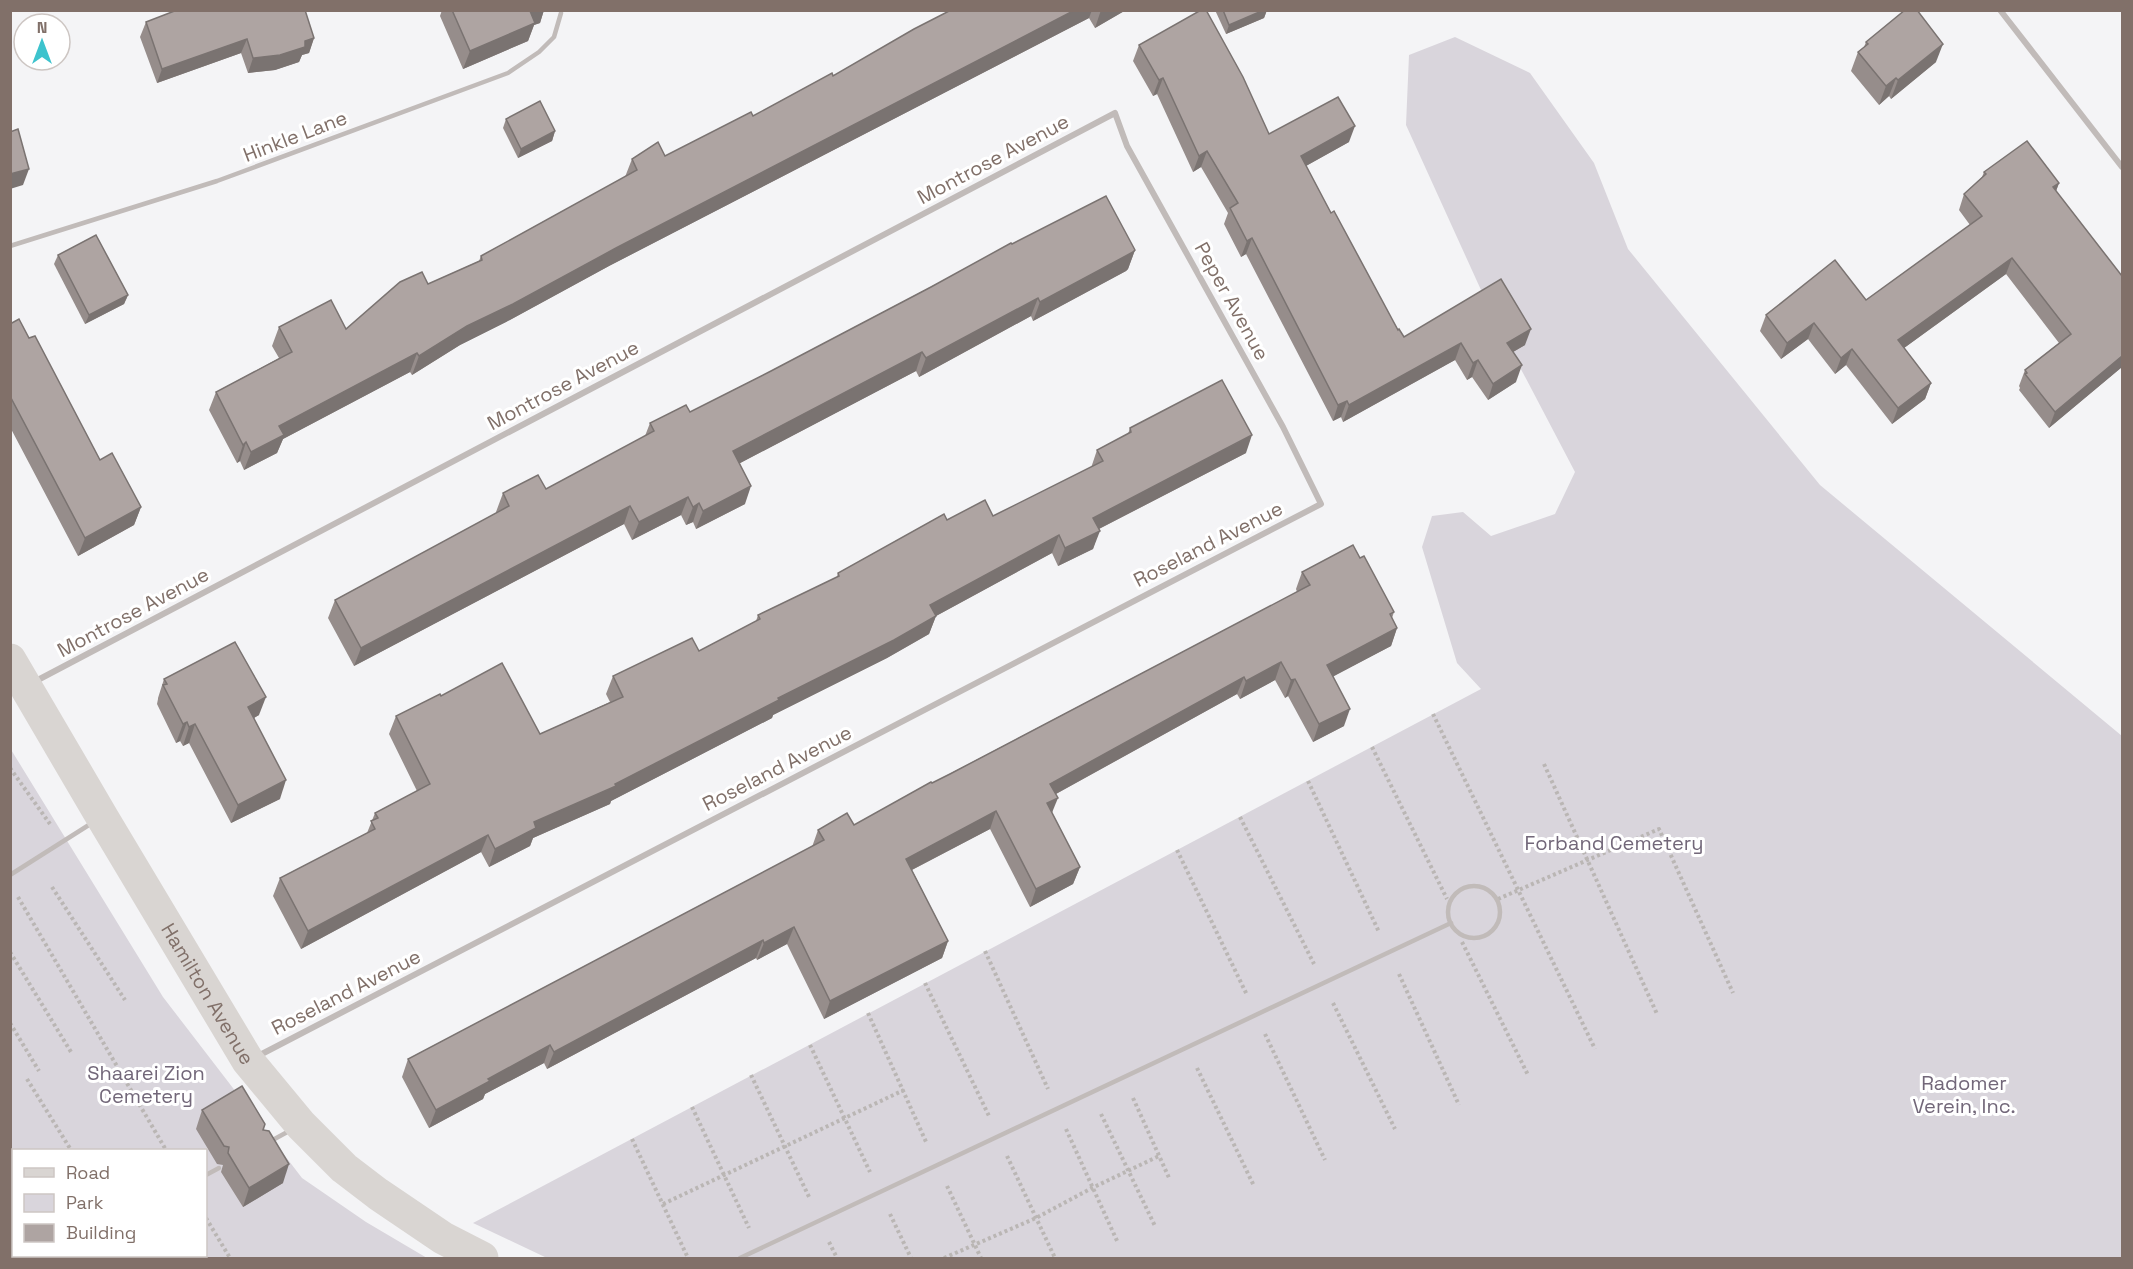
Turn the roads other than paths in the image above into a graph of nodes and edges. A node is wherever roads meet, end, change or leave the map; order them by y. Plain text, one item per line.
1 (2000, 10) edge
2 (561, 13) dead end
3 (1115, 113) joint
4 (2122, 167) edge
5 (10, 246) edge
6 (1321, 504) joint
7 (18, 673) edge
8 (102, 817) junction
9 (10, 874) edge
10 (1451, 923) junction
11 (248, 1061) junction
12 (301, 1125) junction
13 (260, 1146) edge
14 (219, 1168) dead end
15 (207, 1174) edge
16 (482, 1258) edge
17 (740, 1258) edge

1 - 4 street
2 - 5 lane, Hinkle Lane
3 - 6 street, Peper Avenue
3 - 7 street, Montrose Avenue
6 - 11 street, Roseland Avenue
7 - 8 street, Hamilton Avenue
8 - 9 lane
8 - 11 street, Hamilton Avenue
10 - 10 lane
10 - 17 lane
11 - 12 street, Hamilton Avenue
12 - 13 lane
12 - 16 street, Hamilton Avenue
14 - 15 lane

